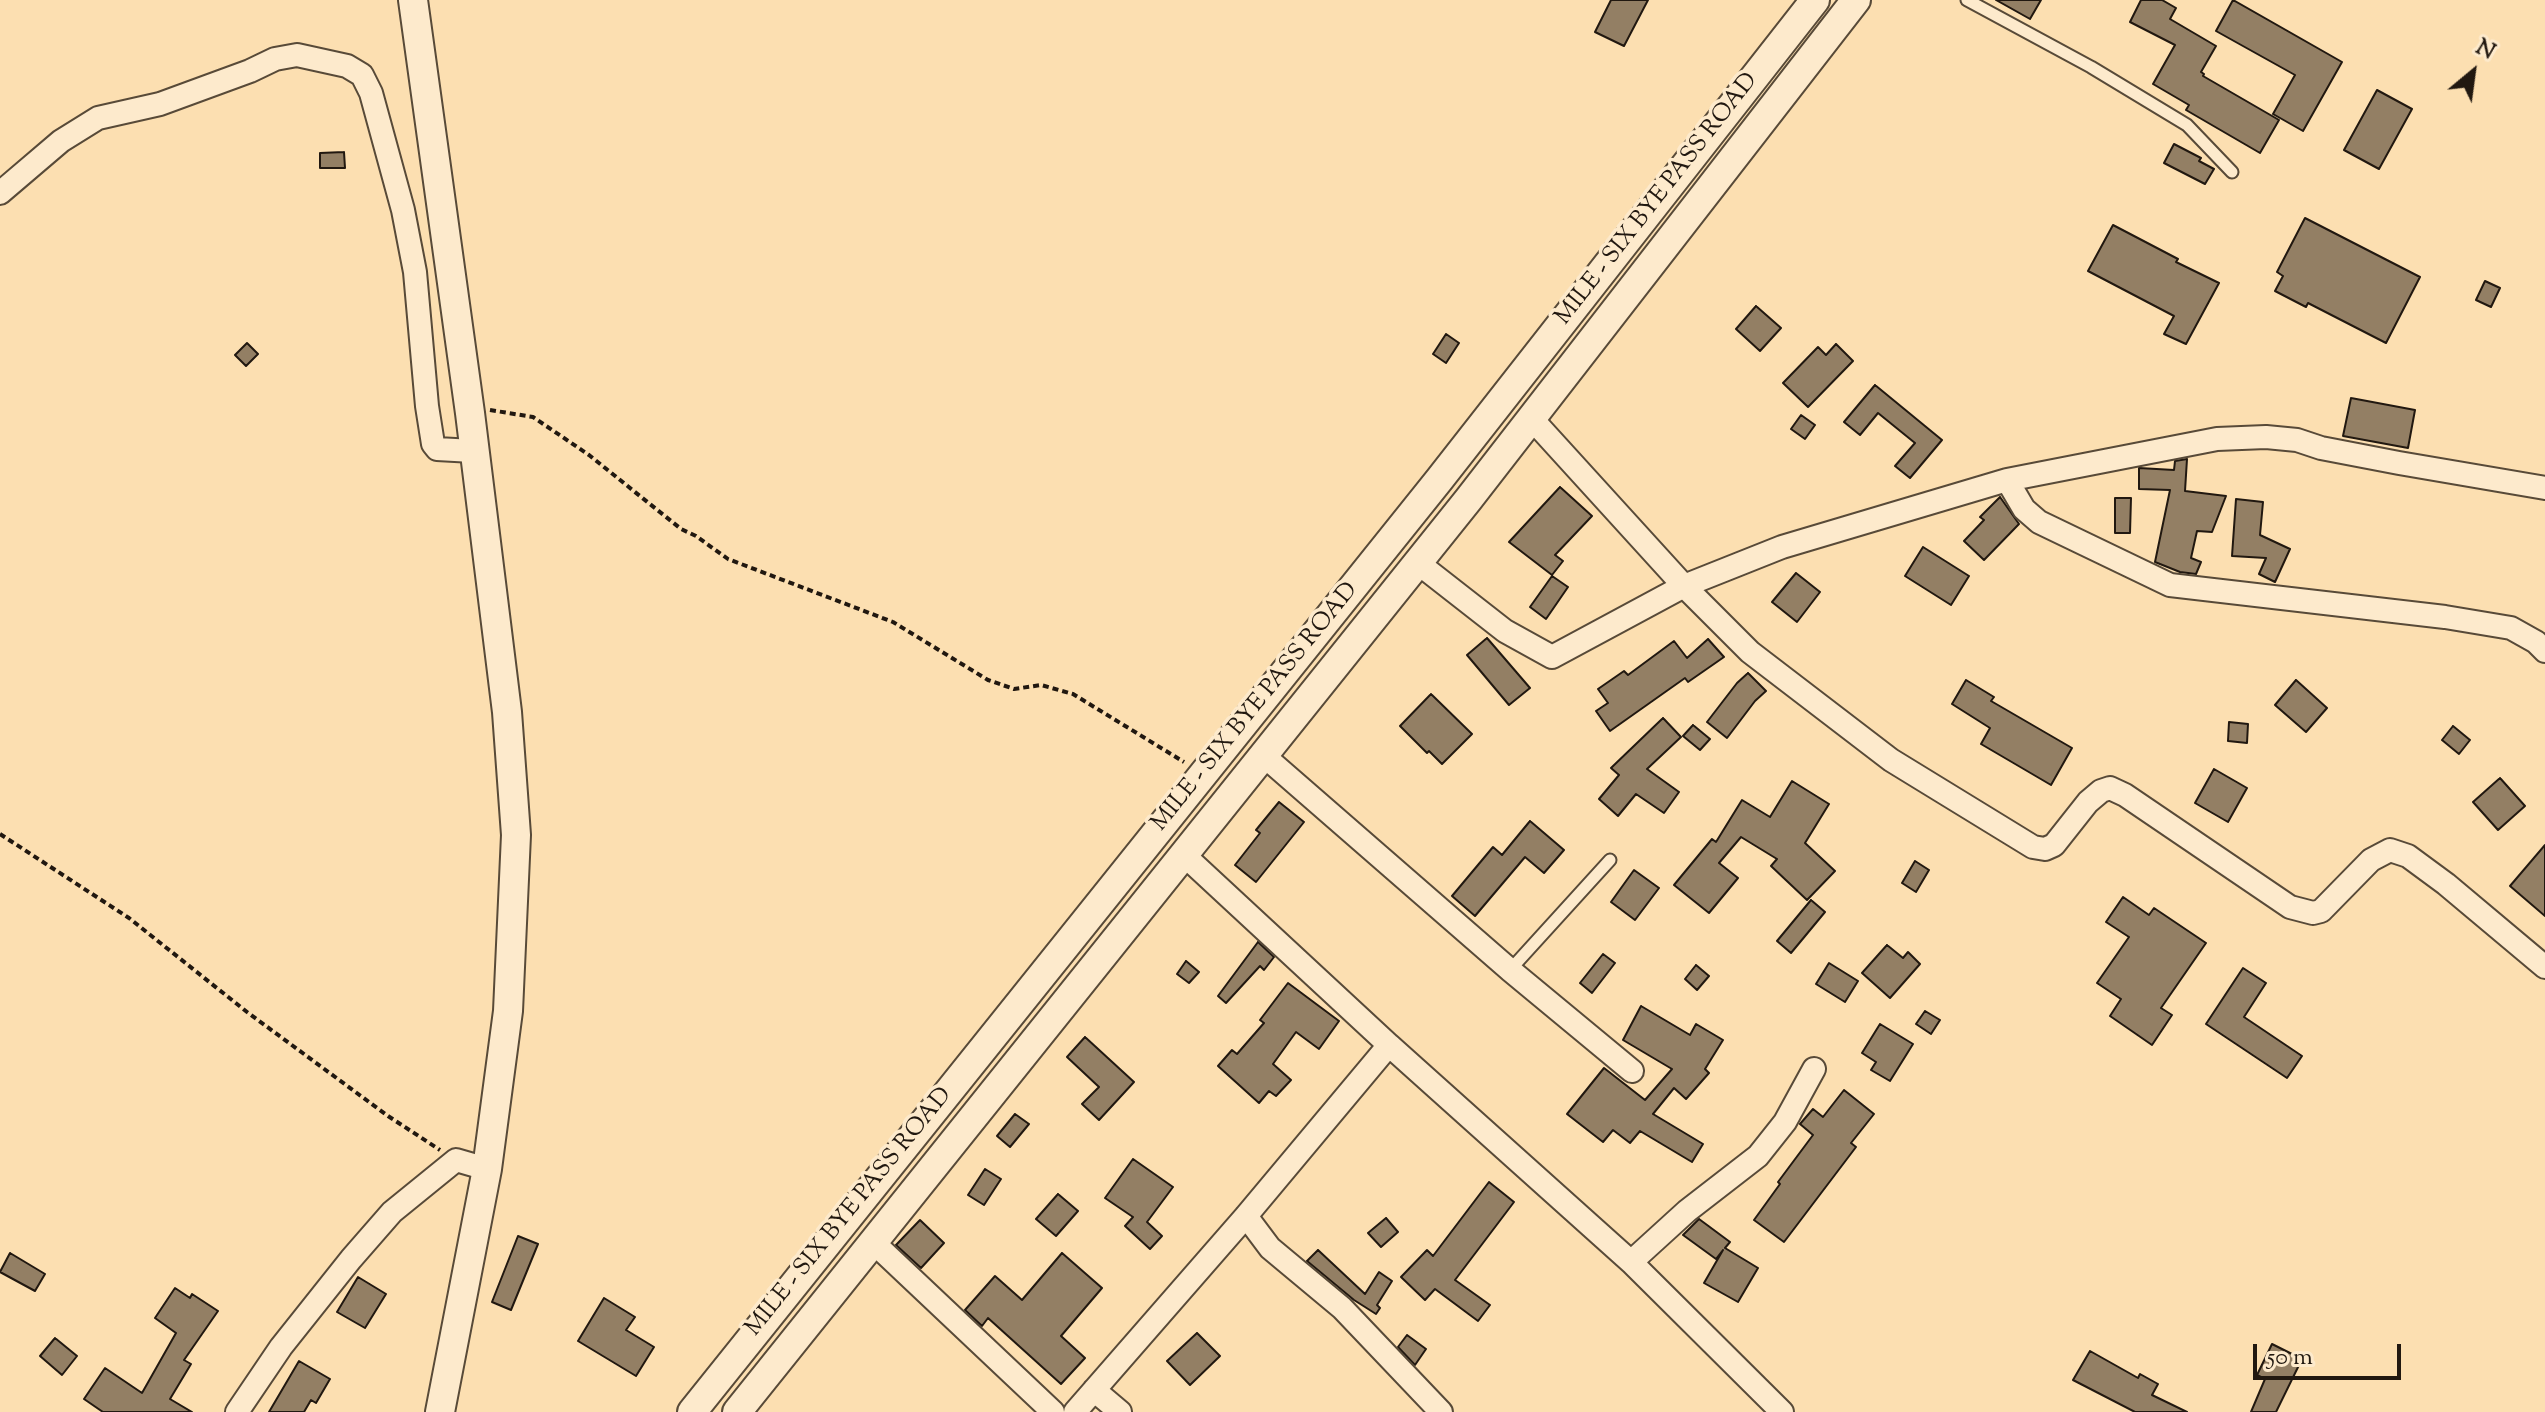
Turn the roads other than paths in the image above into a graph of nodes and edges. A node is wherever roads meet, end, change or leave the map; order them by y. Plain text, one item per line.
1 (413, 0) edge
2 (1815, 0) edge
3 (1856, 0) edge
4 (1967, 0) edge
5 (2232, 172) dead end
6 (0, 193) edge
7 (1532, 419) junction
8 (473, 451) junction
9 (1439, 480) junction
10 (2007, 480) junction
11 (2545, 488) edge
12 (1468, 500) junction
13 (1418, 563) junction
14 (1684, 586) junction
15 (2545, 651) edge
16 (1263, 755) junction
17 (1184, 855) junction
18 (1610, 860) dead end
19 (2545, 967) edge
20 (1510, 970) junction
21 (1389, 1045) junction
22 (1814, 1069) dead end
23 (1632, 1071) dead end
24 (487, 1169) junction
25 (1246, 1216) junction
26 (873, 1242) junction
27 (1631, 1262) junction
28 (1094, 1390) junction
29 (237, 1412) edge
30 (440, 1412) edge
31 (692, 1412) edge
32 (737, 1412) edge
33 (1053, 1412) edge
34 (1075, 1412) edge
35 (1120, 1412) edge
36 (1441, 1412) edge
37 (1782, 1412) edge

1 - 8 street
2 - 9 street, MILE - SIX BYE PASS ROAD
3 - 7 street
4 - 5 lane
6 - 8 street
7 - 12 street
7 - 14 street
8 - 24 street
9 - 12 street
9 - 31 street, MILE - SIX BYE PASS ROAD
10 - 11 street
10 - 14 street
10 - 15 street
12 - 13 street
13 - 14 street
13 - 16 street
14 - 19 street
16 - 17 street
16 - 20 street
17 - 21 street
17 - 26 street
18 - 20 lane
20 - 23 street
21 - 25 street
21 - 27 street
22 - 27 street
24 - 29 street
24 - 30 street
25 - 28 street
25 - 36 street
26 - 32 street
26 - 33 street
27 - 37 street
28 - 34 street
28 - 35 street

